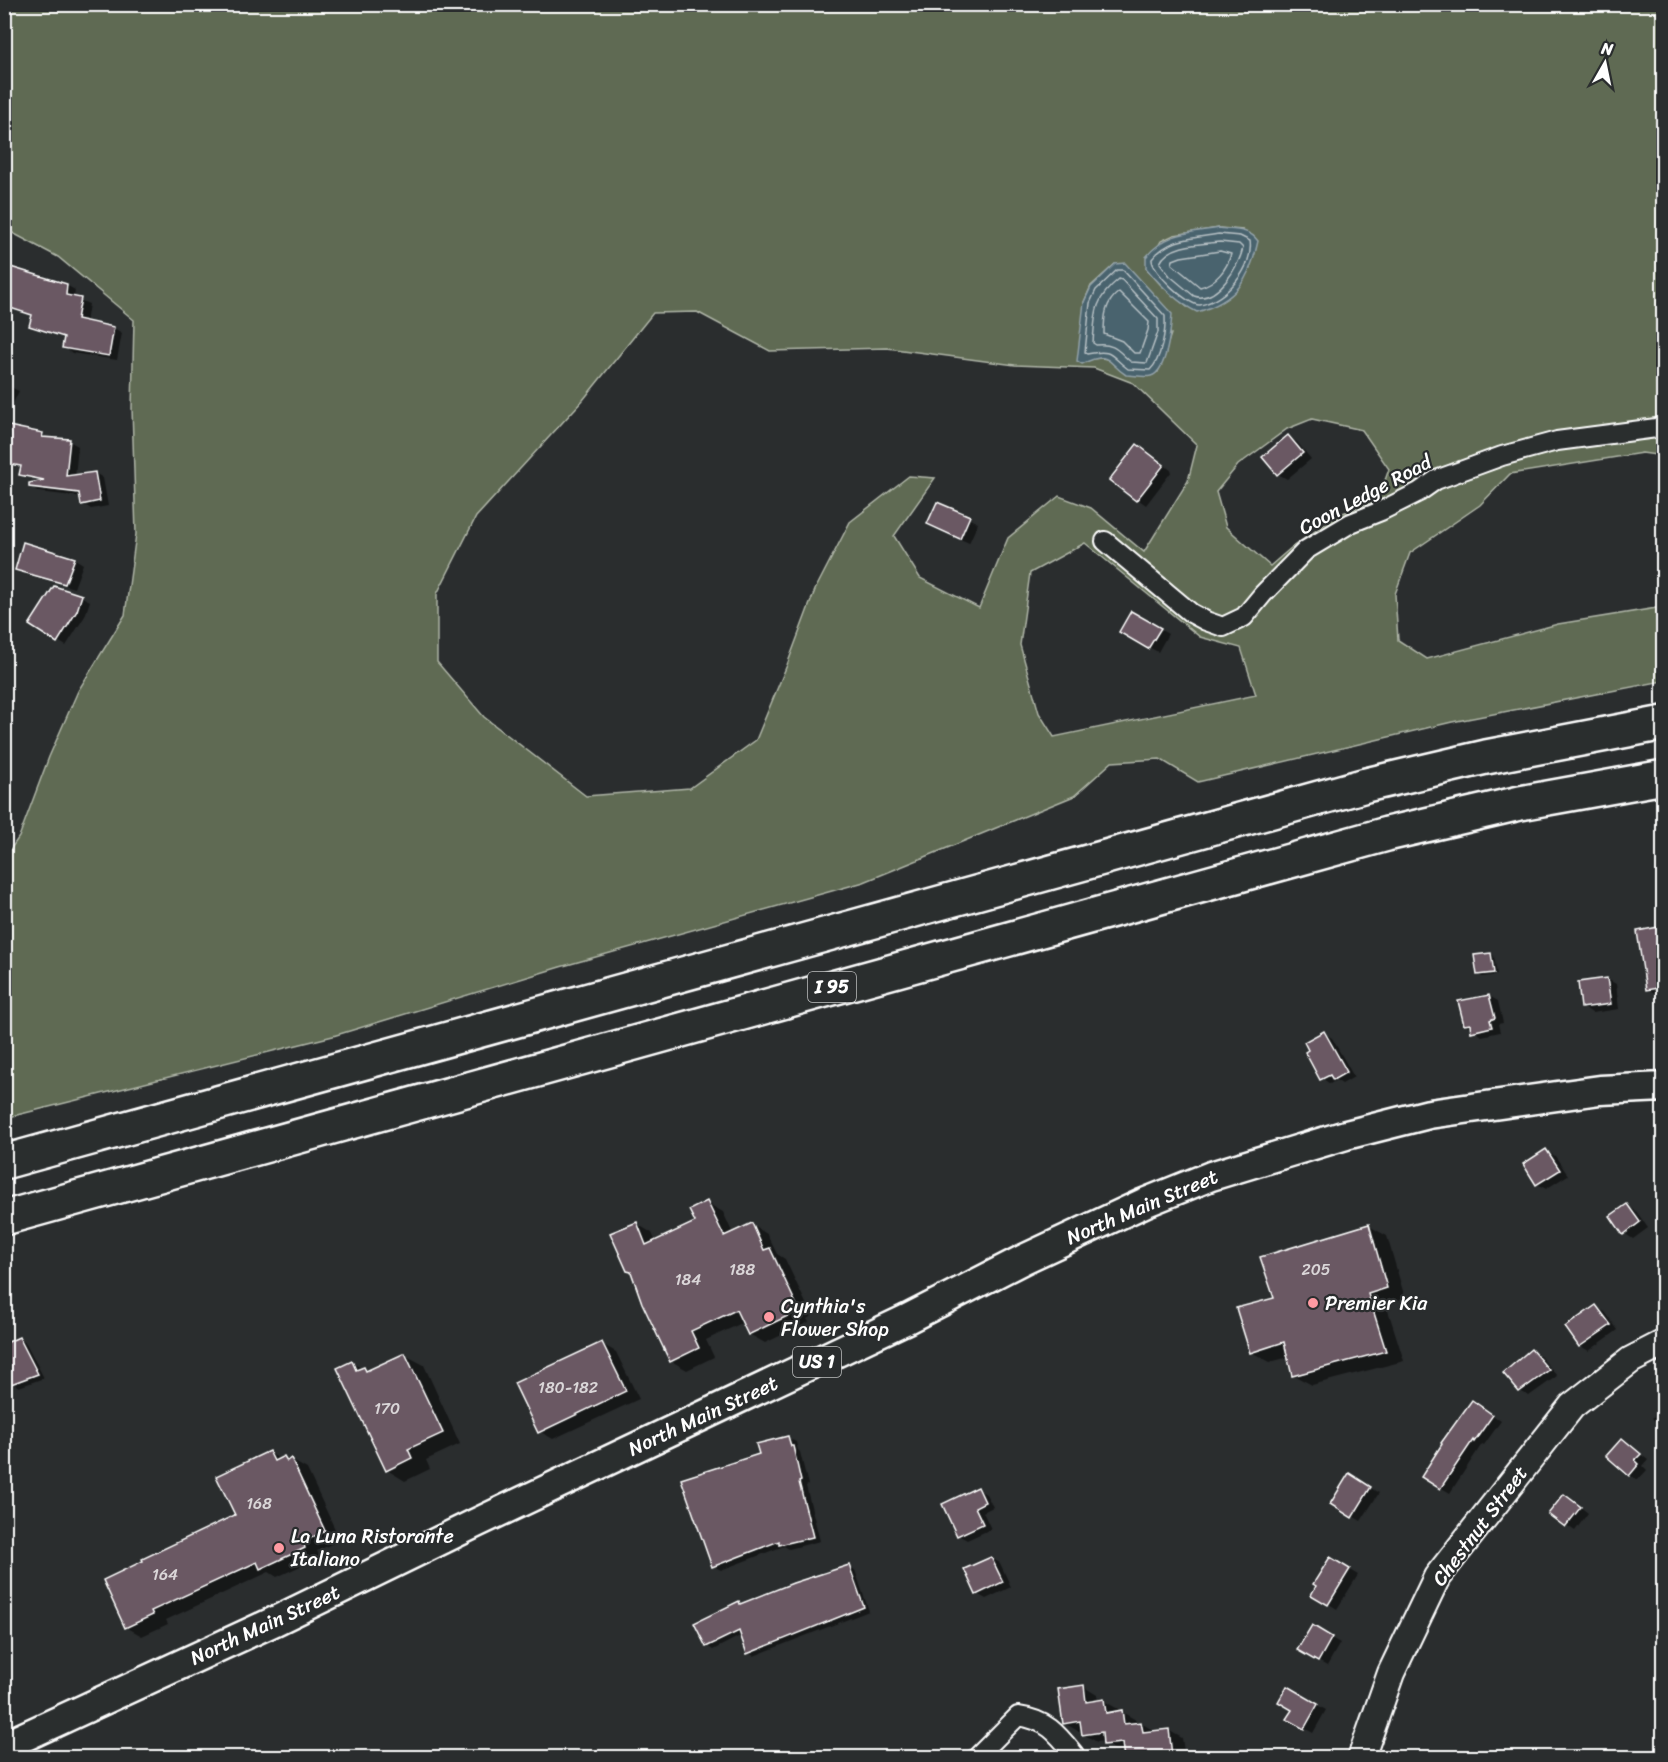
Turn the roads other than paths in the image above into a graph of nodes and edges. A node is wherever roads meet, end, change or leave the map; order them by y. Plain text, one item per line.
1 (1664, 427) edge
2 (1105, 541) dead end
3 (1664, 723) edge
4 (1664, 777) edge
5 (1664, 1087) edge
6 (4, 1162) edge
7 (4, 1218) edge
8 (1664, 1343) edge
9 (4, 1746) edge
10 (976, 1758) edge
11 (1075, 1758) edge
12 (1361, 1758) edge

1 - 2 street, Coon Ledge Road
3 - 6 highway
4 - 7 highway, I 95
5 - 9 main road, North Main Street / US 1
8 - 12 street, Chestnut Street
10 - 11 street

